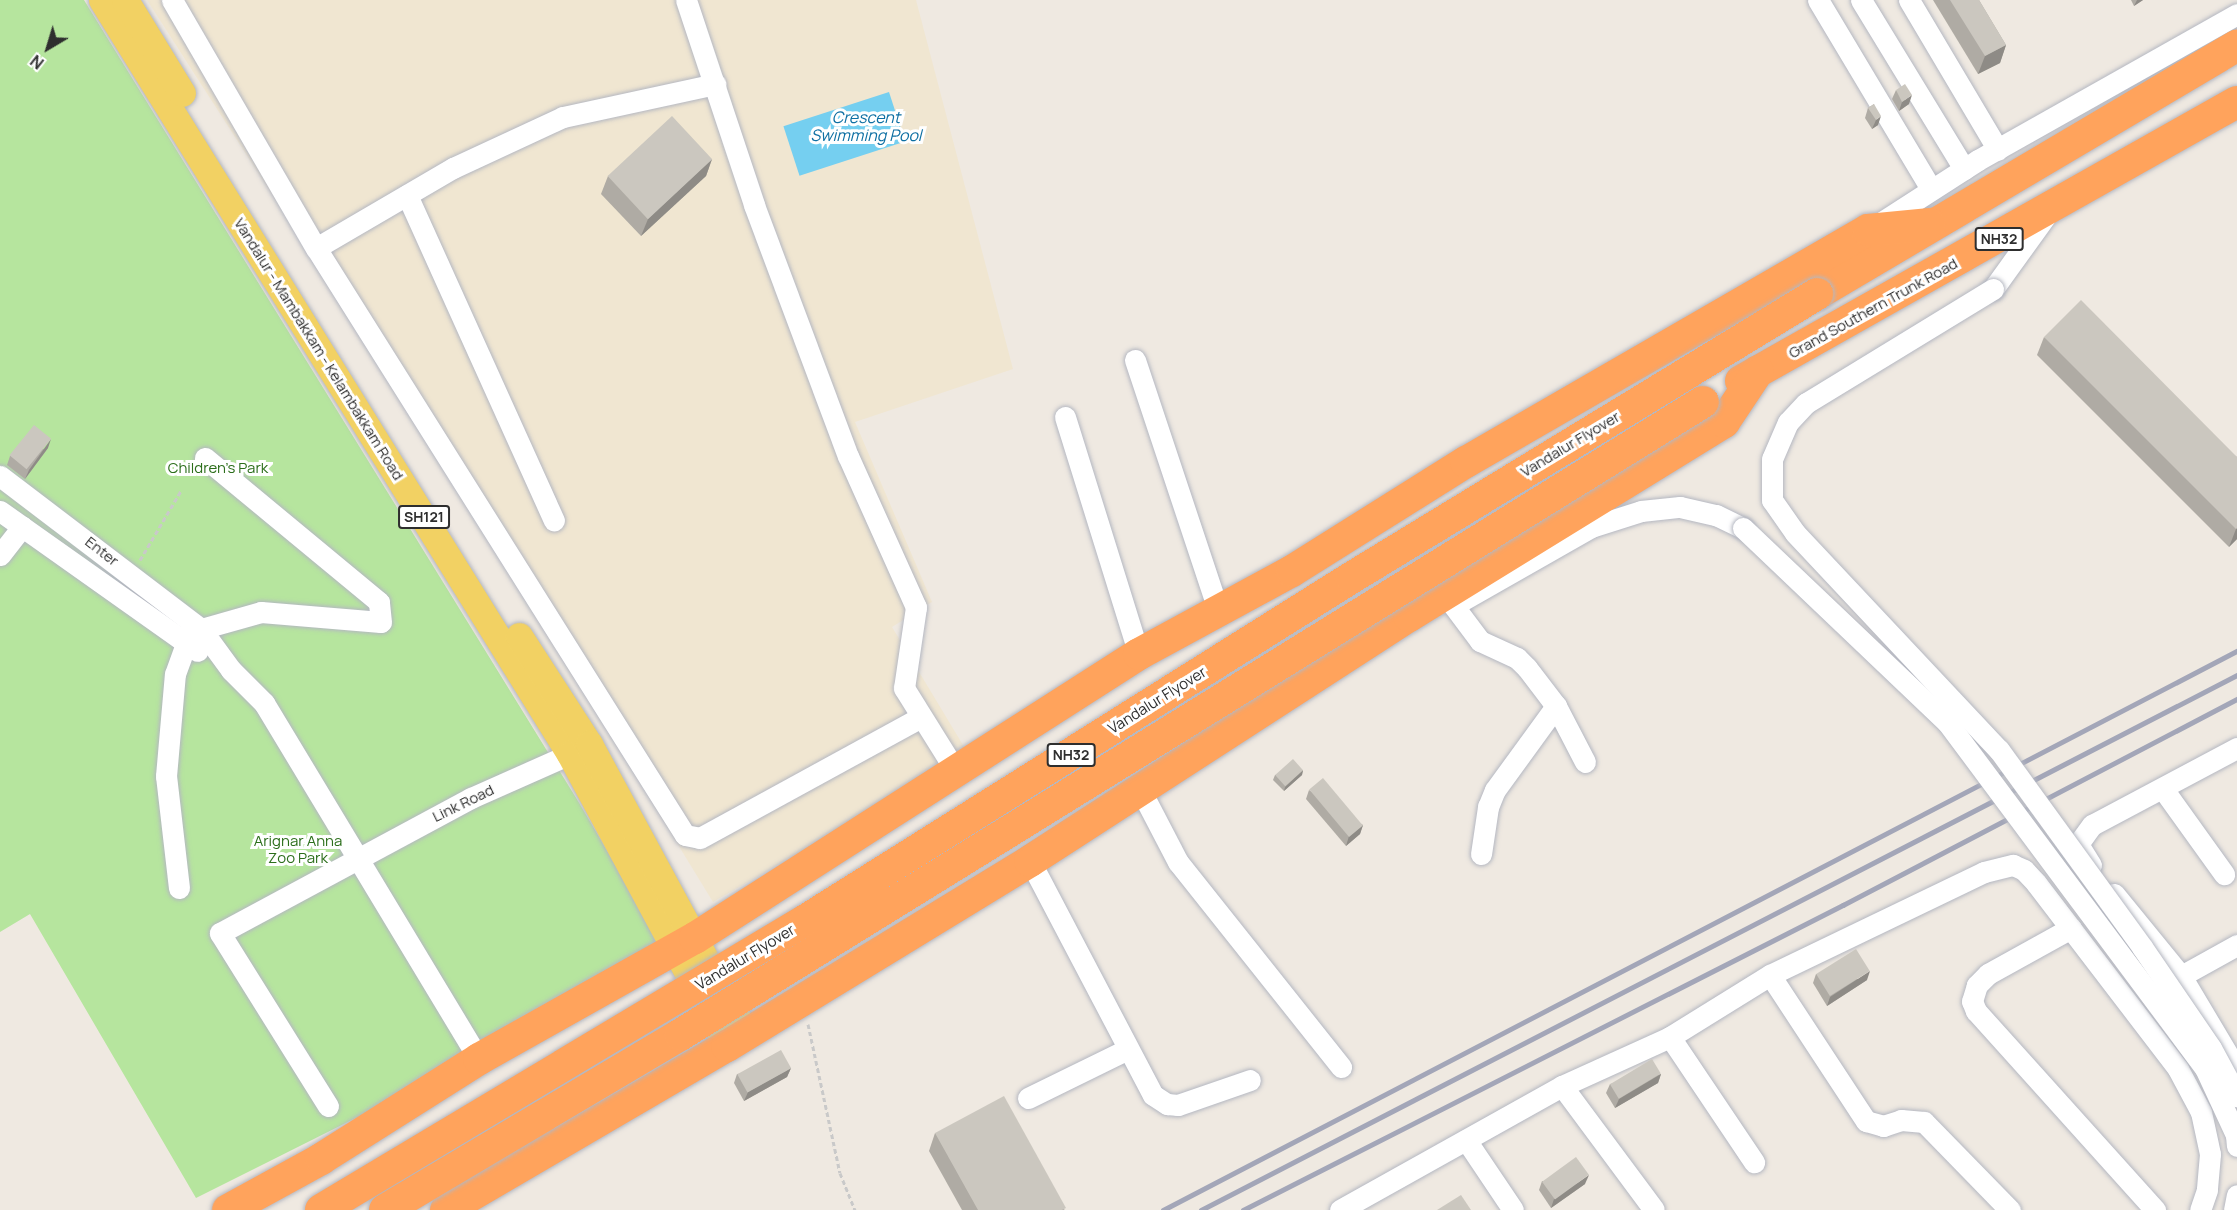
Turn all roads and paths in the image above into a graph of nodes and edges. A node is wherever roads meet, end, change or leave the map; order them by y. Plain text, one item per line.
1 (102, 0) edge
2 (125, 0) edge
3 (172, 0) edge
4 (686, 0) edge
5 (1818, 0) edge
6 (1861, 0) edge
7 (1909, 0) edge
8 (2237, 14) edge
9 (2237, 46) edge
10 (715, 84) junction
11 (2237, 102) edge
12 (1998, 150) junction
13 (1964, 169) junction
14 (1931, 189) junction
15 (407, 195) junction
16 (2049, 211) junction
17 (1930, 224) junction
18 (1868, 231) junction
19 (316, 248) junction
20 (1135, 360) dead end
21 (1758, 371) junction
22 (1065, 417) dead end
23 (205, 458) dead end
24 (0, 476) edge
25 (182, 489) dead end
26 (0, 511) edge
27 (554, 520) dead end
28 (22, 527) junction
29 (0, 555) edge
30 (131, 574) junction
31 (1454, 605) junction
32 (1218, 609) junction
33 (201, 629) junction
34 (186, 644) junction
35 (1362, 647) junction
36 (1139, 654) junction
37 (231, 670) junction
38 (1556, 706) junction
39 (921, 717) junction
40 (2237, 748) edge
41 (570, 754) junction
42 (1585, 762) dead end
43 (957, 773) junction
44 (2163, 789) junction
45 (1140, 791) junction
46 (2080, 837) junction
47 (1481, 854) dead end
48 (358, 858) junction
49 (1030, 861) junction
50 (2013, 865) junction
51 (2224, 874) dead end
52 (178, 888) dead end
53 (2071, 928) junction
54 (685, 944) junction
55 (2237, 945) edge
56 (1770, 975) junction
57 (2181, 976) junction
58 (801, 999) junction
59 (1670, 1037) junction
60 (736, 1039) junction
61 (1128, 1049) junction
62 (479, 1059) junction
63 (1341, 1067) dead end
64 (2237, 1070) edge
65 (1250, 1080) dead end
66 (1562, 1086) junction
67 (2237, 1096) edge
68 (1028, 1098) dead end
69 (328, 1106) dead end
70 (1466, 1140) junction
71 (2237, 1146) edge
72 (1754, 1162) dead end
73 (277, 1184) junction
74 (2237, 1195) edge
75 (1349, 1208) edge
76 (228, 1210) edge
77 (243, 1210) edge
78 (321, 1210) edge
79 (385, 1210) edge
80 (446, 1210) edge
81 (855, 1210) edge
82 (1513, 1210) edge
83 (1654, 1210) edge
84 (2010, 1210) edge
85 (2155, 1210) edge
86 (2200, 1210) edge
87 (2234, 1210) edge

1 - 41 main road, Vandalur - Mambakkam - Kelambakkam Road / SH121
2 - 54 main road, Vandalur - Mambakkam - Kelambakkam Road / SH121
3 - 19 street
4 - 10 street
5 - 14 street
6 - 13 street
7 - 12 street
8 - 12 street
9 - 17 highway, NH32
10 - 15 street
10 - 39 street
11 - 16 highway, Grand Southern Trunk Road / NH32
12 - 13 street
13 - 14 street
14 - 18 street
15 - 19 street
15 - 27 street
16 - 21 highway, Grand Southern Trunk Road / NH32
16 - 67 street, bridge
17 - 18 highway
17 - 78 highway, Vandalur Flyover / NH32, bridge
18 - 32 highway
19 - 39 street
20 - 32 street
21 - 35 highway
21 - 79 highway, Vandalur Flyover / NH32, bridge
22 - 36 street
23 - 33 street
24 - 30 street, Enter
25 - 30 path
26 - 28 street
28 - 29 street
28 - 34 street
30 - 33 street, Enter
31 - 35 street
31 - 38 street
31 - 71 street, bridge
32 - 36 highway
33 - 34 street
33 - 37 street, Enter
34 - 37 street
34 - 52 street
35 - 45 highway
36 - 43 highway
37 - 48 street
38 - 42 street
38 - 47 street
39 - 43 street
40 - 44 street
41 - 48 street, Link Road
41 - 54 main road, Vandalur - Mambakkam - Kelambakkam Road / SH121
43 - 54 highway
44 - 46 street
44 - 51 street
45 - 49 highway
45 - 63 street
46 - 50 street
46 - 57 street
48 - 62 street
48 - 69 street, Link Road
49 - 58 highway
49 - 61 street
50 - 53 street
50 - 56 street
53 - 85 street
53 - 86 street
54 - 60 main road, Vandalur - Mambakkam - Kelambakkam Road / SH121
54 - 62 highway
55 - 57 street
56 - 59 street
56 - 84 street
57 - 64 street
58 - 60 highway
58 - 81 path
59 - 66 street
59 - 72 street
60 - 80 highway
61 - 65 street
61 - 68 street
62 - 73 highway
66 - 70 street
66 - 83 street
70 - 75 street
70 - 82 street
73 - 76 highway
73 - 77 highway
74 - 87 street

